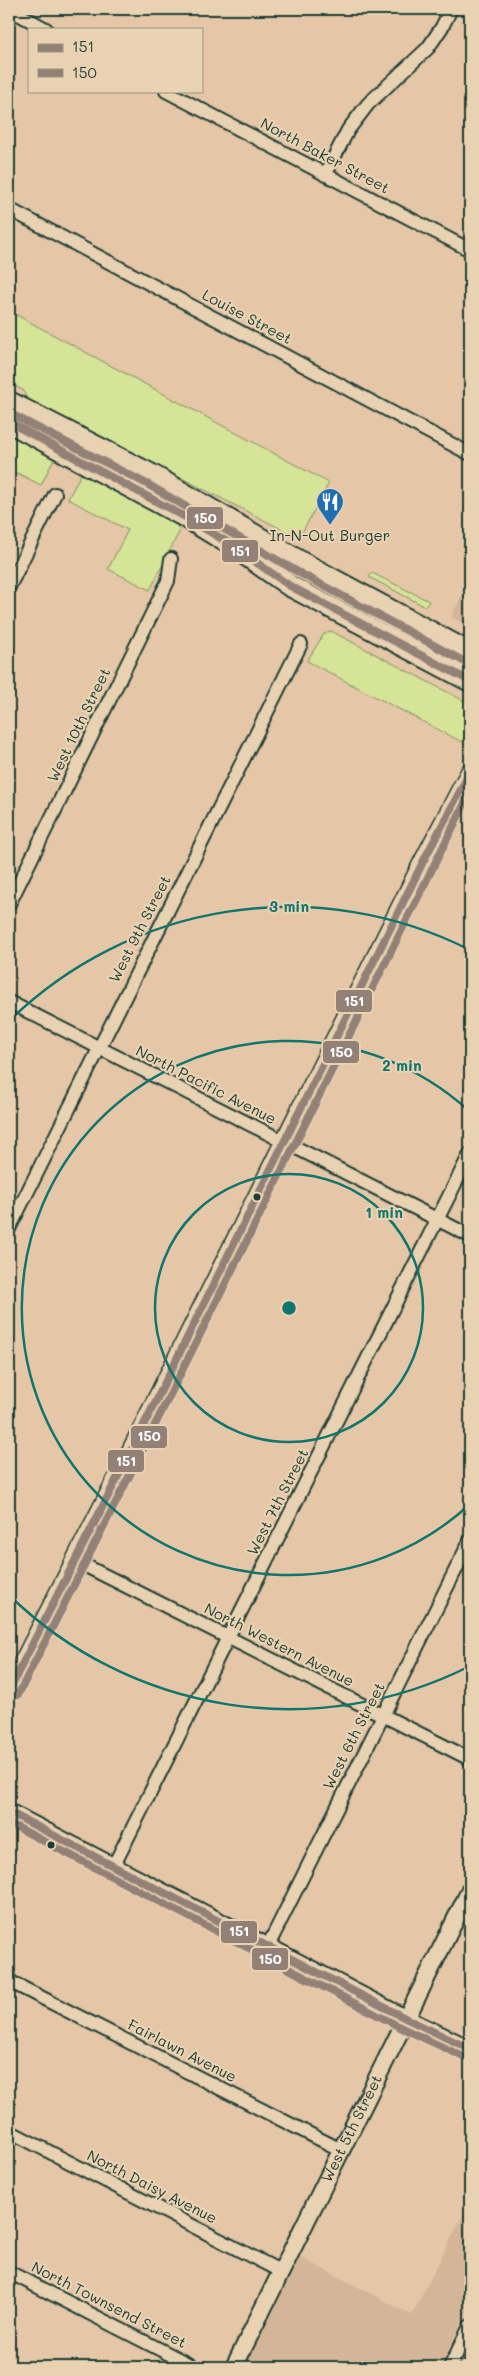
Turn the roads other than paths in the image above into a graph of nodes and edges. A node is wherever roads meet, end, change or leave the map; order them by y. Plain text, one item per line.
1 (9, 9) edge
2 (451, 9) edge
3 (44, 28) edge
4 (168, 92) edge
5 (325, 174) junction
6 (9, 209) edge
7 (470, 250) edge
8 (9, 402) edge
9 (9, 422) edge
10 (470, 454) edge
11 (55, 494) dead end
12 (171, 559) dead end
13 (9, 587) edge
14 (301, 644) dead end
15 (470, 653) edge
16 (470, 681) edge
17 (470, 772) edge
18 (9, 904) edge
19 (9, 1002) edge
20 (99, 1049) junction
21 (284, 1142) junction
22 (470, 1154) edge
23 (437, 1220) junction
24 (9, 1229) edge
25 (470, 1236) edge
26 (470, 1541) edge
27 (74, 1560) junction
28 (228, 1638) junction
29 (9, 1690) edge
30 (383, 1715) junction
31 (470, 1759) edge
32 (9, 1812) edge
33 (114, 1865) junction
34 (470, 1890) edge
35 (268, 1946) junction
36 (9, 1981) edge
37 (407, 2019) junction
38 (470, 2049) edge
39 (9, 2131) edge
40 (341, 2150) junction
41 (280, 2271) junction
42 (9, 2272) edge
43 (470, 2326) edge
44 (467, 2341) edge
45 (194, 2367) edge
46 (234, 2367) edge
47 (450, 2367) edge

1 - 3 street
2 - 5 street
4 - 5 street, North Baker Street
5 - 7 street, North Baker Street
6 - 10 street, Louise Street
8 - 15 main road
9 - 16 main road
11 - 13 street
12 - 18 street, West 10th Street
14 - 20 street, West 9th Street
17 - 21 main road
19 - 20 street, North Pacific Avenue
20 - 21 street, North Pacific Avenue
20 - 24 street, West 9th Street
21 - 23 street, North Pacific Avenue
21 - 27 main road
22 - 23 street, West 7th Street
23 - 25 street, North Pacific Avenue
23 - 28 street, West 7th Street
26 - 30 street, West 6th Street
27 - 28 street, North Western Avenue
27 - 29 main road
28 - 30 street, North Western Avenue
28 - 33 street, West 7th Street
30 - 31 street, North Western Avenue
30 - 35 street, West 6th Street
32 - 33 street
33 - 35 street
34 - 37 street, West 5th Street
35 - 37 street
36 - 40 street, Fairlawn Avenue
37 - 38 street
37 - 40 street, West 5th Street
39 - 41 street, North Daisy Avenue
40 - 41 street, West 5th Street
41 - 46 street, West 5th Street
42 - 45 street, North Townsend Street
43 - 44 street
44 - 47 street

